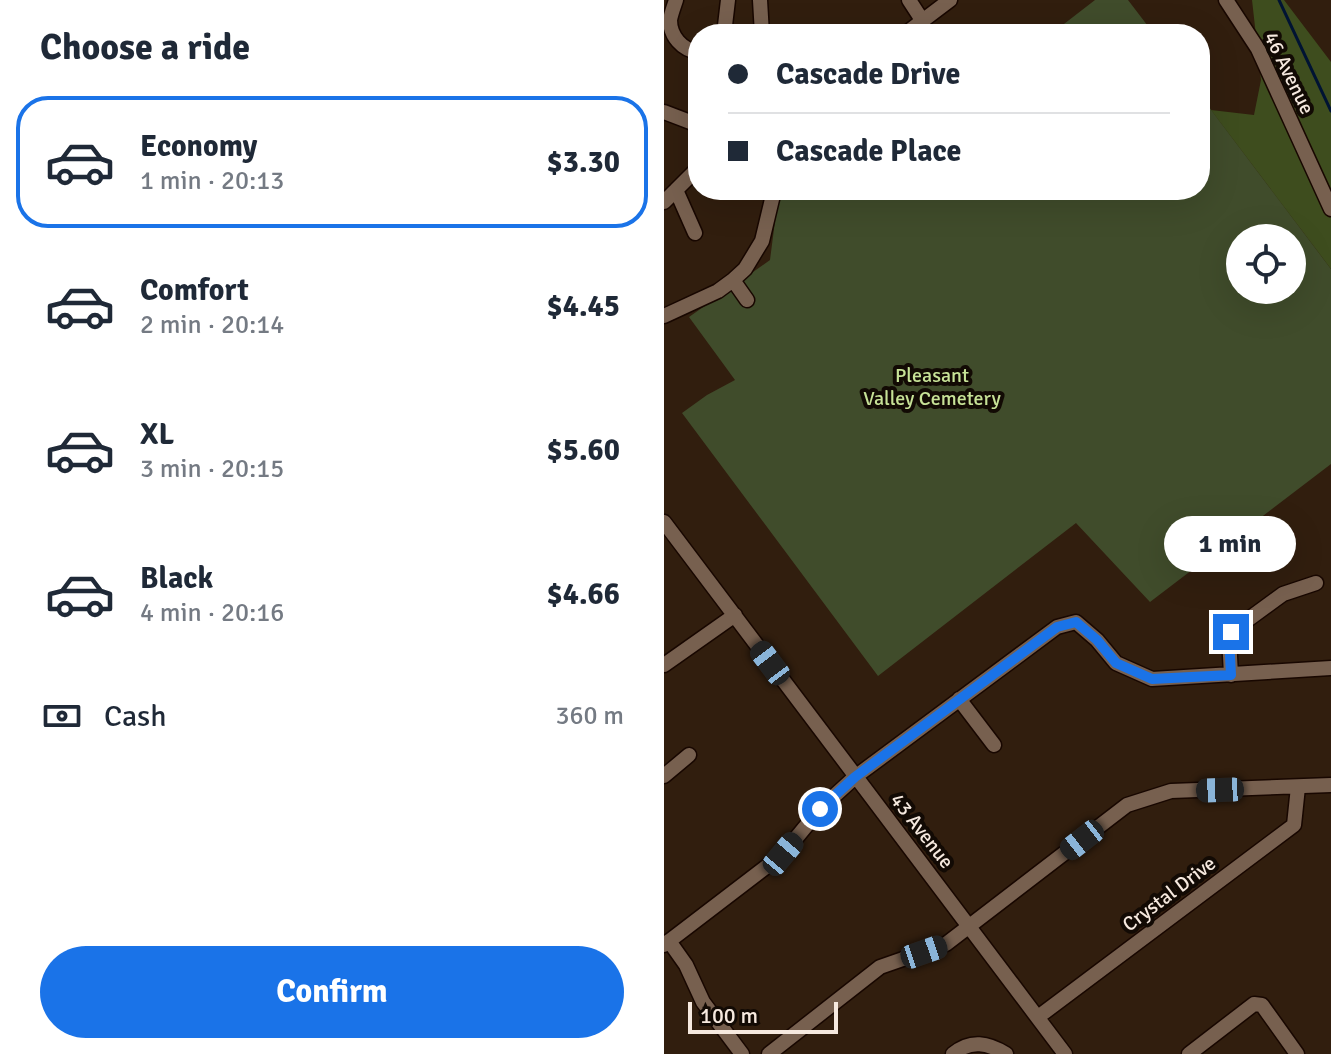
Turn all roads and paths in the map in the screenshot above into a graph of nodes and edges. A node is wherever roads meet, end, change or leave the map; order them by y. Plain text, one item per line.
1 (676, 0) edge
2 (728, 0) edge
3 (760, 0) edge
4 (909, 0) edge
5 (950, 0) edge
6 (1226, 0) edge
7 (922, 20) junction
8 (725, 24) edge
9 (761, 24) edge
10 (917, 24) edge
11 (688, 51) edge
12 (664, 112) edge
13 (688, 121) edge
14 (688, 178) edge
15 (676, 190) junction
16 (772, 200) edge
17 (664, 202) edge
18 (1331, 209) edge
19 (695, 233) dead end
20 (733, 280) junction
21 (747, 300) dead end
22 (664, 316) edge
23 (664, 522) edge
24 (1316, 583) dead end
25 (735, 615) junction
26 (664, 665) edge
27 (1331, 668) edge
28 (1231, 675) junction
29 (959, 699) junction
30 (994, 745) dead end
31 (689, 755) dead end
32 (664, 776) edge
33 (855, 777) junction
34 (1331, 785) edge
35 (1298, 787) junction
36 (970, 926) junction
37 (666, 943) edge
38 (1038, 1017) junction
39 (1059, 1052) edge
40 (742, 1054) edge
41 (769, 1054) edge
42 (953, 1054) edge
43 (1006, 1054) edge
44 (1189, 1054) edge
45 (1297, 1054) edge

1 - 11 street
2 - 8 street
3 - 9 street
4 - 7 street
5 - 7 street
6 - 18 street, 46 Avenue
7 - 10 street
12 - 13 street
14 - 15 street
15 - 17 street
15 - 19 street
16 - 20 street
20 - 21 street
20 - 22 street
23 - 25 street, 43 Avenue
24 - 28 street
25 - 26 street
25 - 33 street, 43 Avenue
27 - 28 street
28 - 29 street
29 - 30 street
29 - 33 street
31 - 32 street
33 - 36 street, 43 Avenue
33 - 37 street
34 - 35 street
35 - 36 street
35 - 38 street, Crystal Drive
36 - 38 street, 43 Avenue
36 - 41 street
37 - 40 street
38 - 39 street, 43 Avenue
42 - 43 street
44 - 45 street

